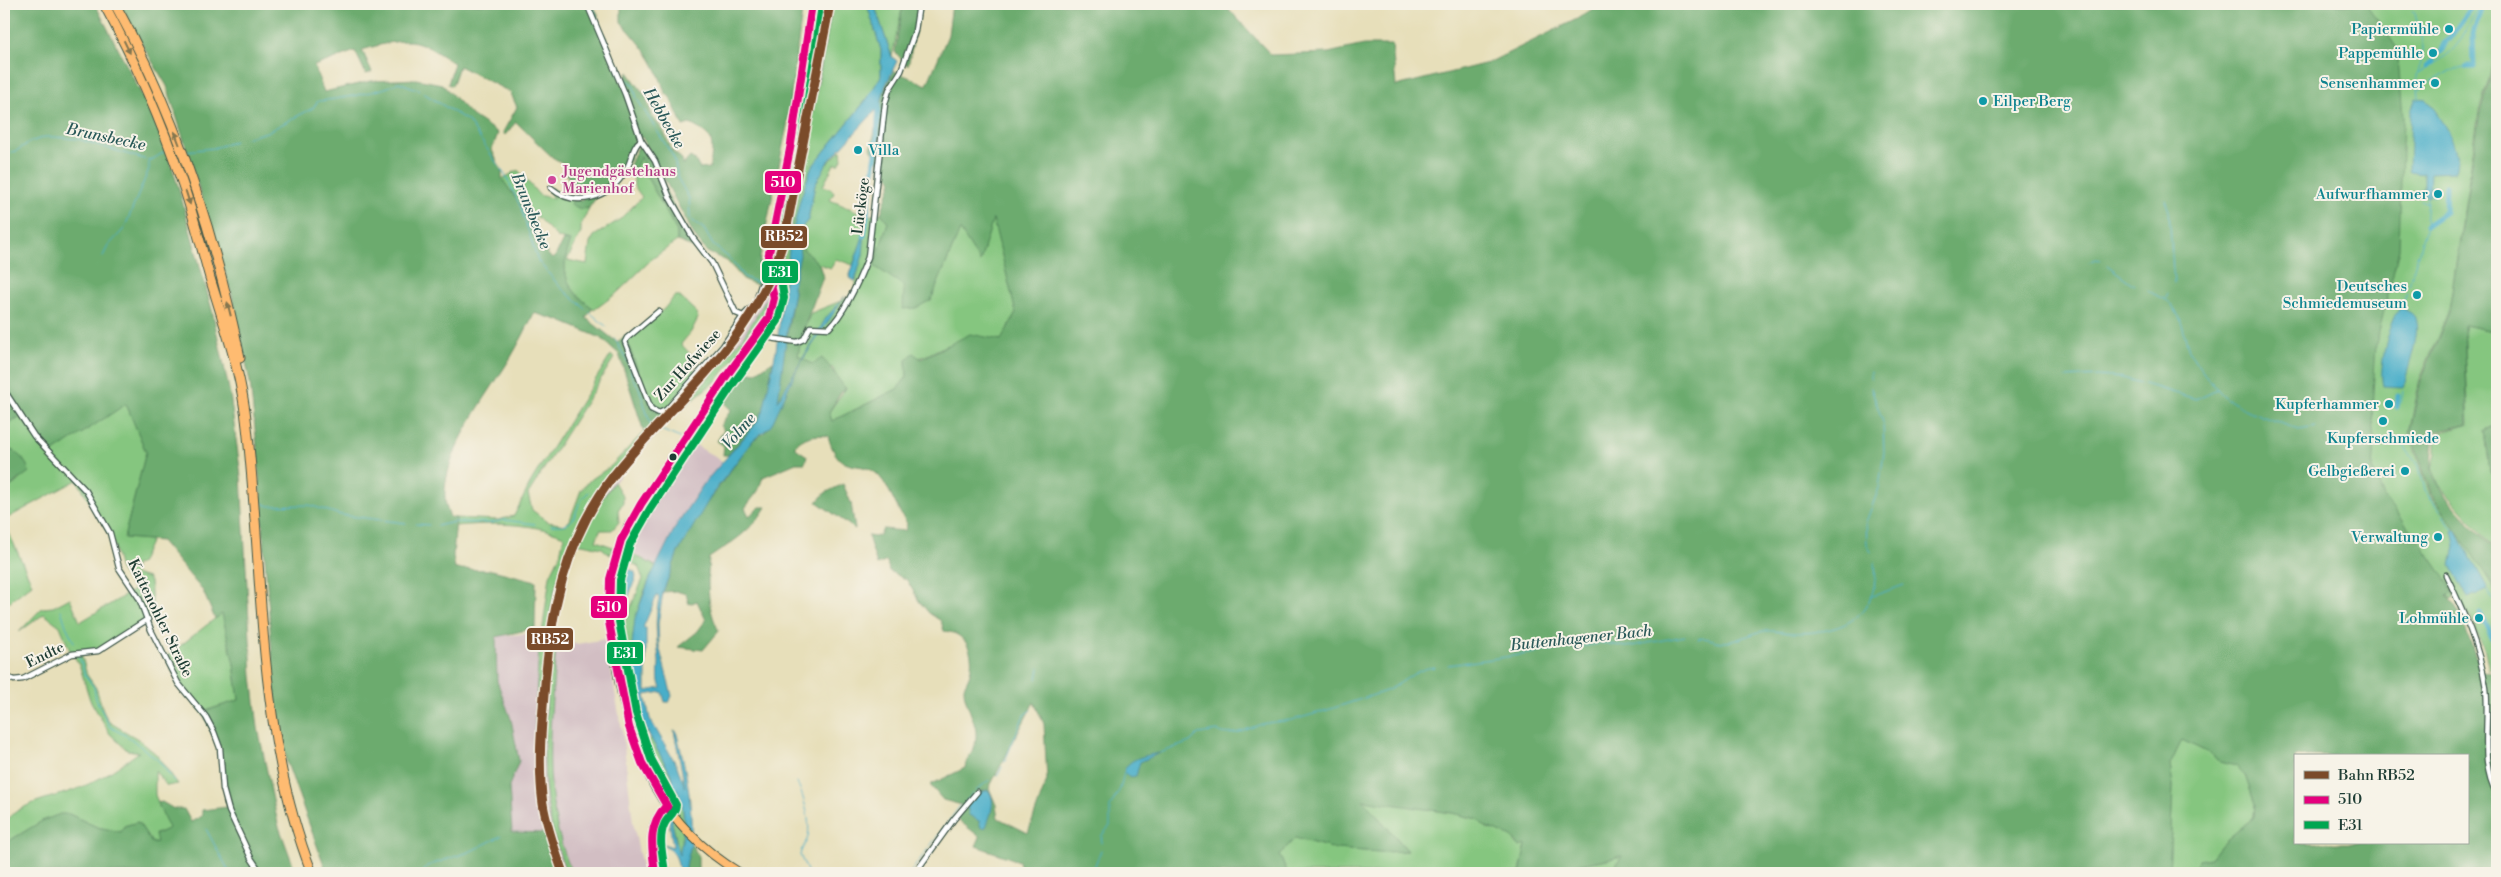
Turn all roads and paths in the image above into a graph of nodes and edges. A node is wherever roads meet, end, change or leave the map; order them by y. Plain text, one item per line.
1 (104, 4) edge
2 (115, 4) edge
3 (587, 4) edge
4 (812, 4) edge
5 (919, 4) edge
6 (641, 140) junction
7 (551, 188) dead end
8 (769, 276) junction
9 (659, 311) dead end
10 (743, 316) junction
11 (757, 336) junction
12 (4, 390) edge
13 (250, 426) junction
14 (261, 567) junction
15 (2446, 575) dead end
16 (148, 619) junction
17 (4, 676) edge
18 (977, 792) dead end
19 (2497, 794) edge
20 (666, 806) junction
21 (671, 813) junction
22 (652, 836) junction
23 (261, 873) edge
24 (312, 873) edge
25 (316, 873) edge
26 (655, 873) edge
27 (740, 873) edge
28 (914, 873) edge

1 -> 13 highway
13 -> 2 highway
3 - 6 street
4 - 8 main road
5 - 11 street, Lücköge
6 - 7 street
6 - 10 street
8 - 10 street, Zur Hofwiese
8 - 11 main road
9 - 10 street, Zur Hofwiese
11 - 20 main road
12 - 16 street, Kattenohler Straße
13 - 14 highway
14 - 24 highway
14 - 25 highway
15 - 19 street
16 - 17 street, Endte
16 - 23 street, Kattenohler Straße
18 - 28 street
20 - 21 main road
20 - 22 street
21 - 22 street
21 - 27 main road
22 - 26 street

